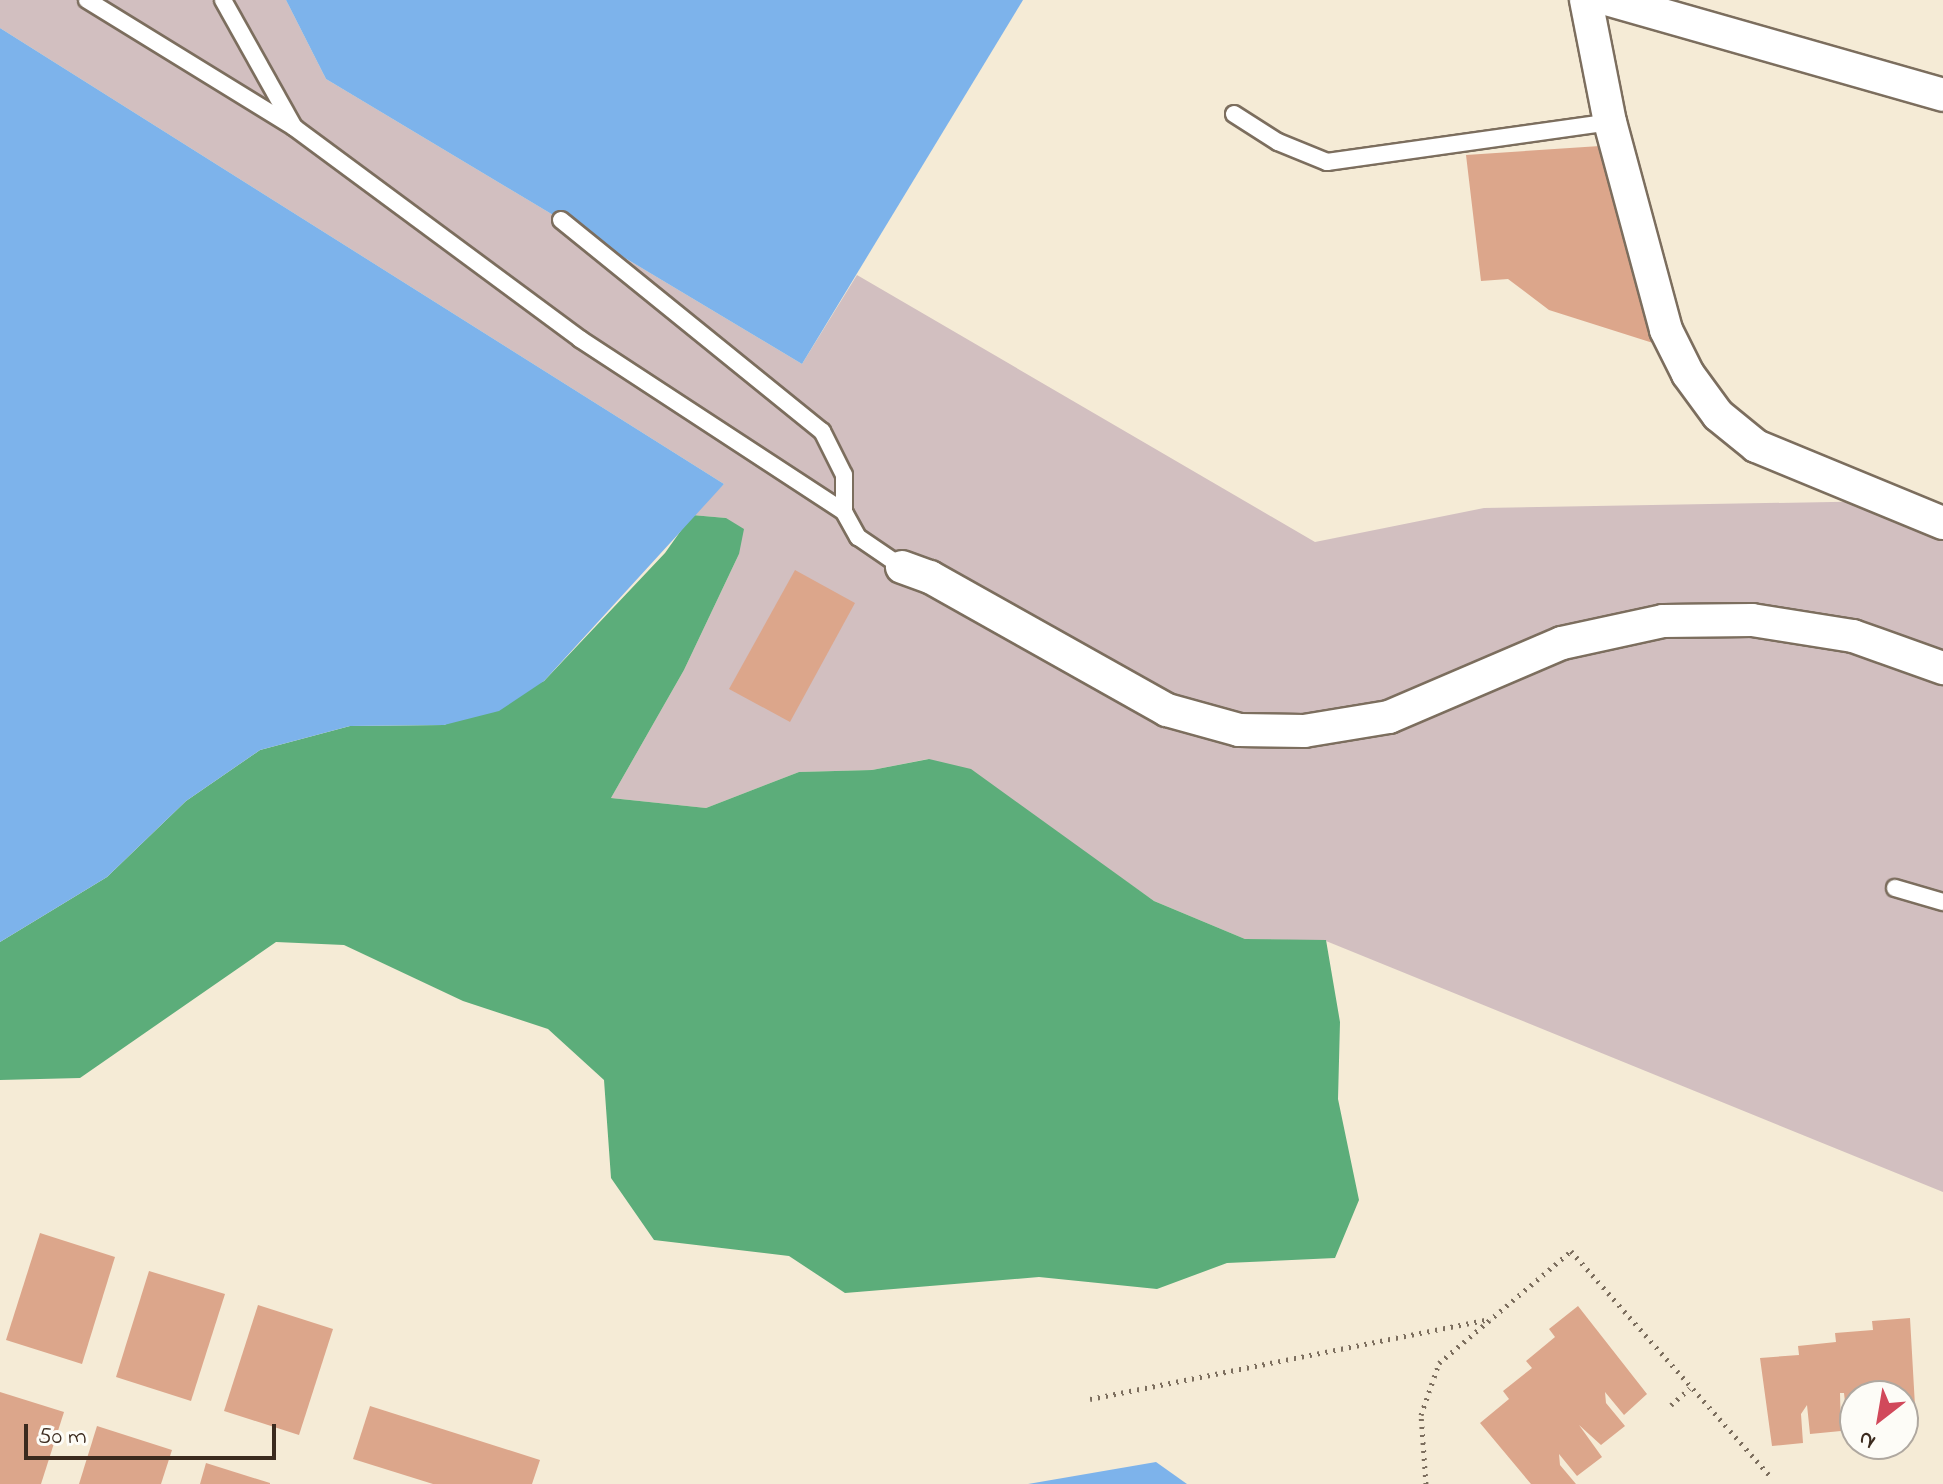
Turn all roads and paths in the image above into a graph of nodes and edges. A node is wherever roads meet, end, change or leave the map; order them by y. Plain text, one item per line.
1 (87, 0) edge
2 (223, 0) edge
3 (1586, 0) edge
4 (1610, 0) edge
5 (1943, 95) edge
6 (1234, 114) dead end
7 (1610, 122) junction
8 (295, 128) junction
9 (561, 220) dead end
10 (844, 512) junction
11 (1943, 523) edge
12 (902, 567) joint
13 (1943, 668) edge
14 (1895, 888) dead end
15 (1943, 902) edge
16 (1491, 1319) junction
17 (1690, 1388) junction
18 (1090, 1399) dead end
19 (1671, 1405) dead end
20 (1772, 1478) dead end
21 (1426, 1484) edge

1 - 8 lane
2 - 8 lane
3 - 7 street
4 - 5 street
6 - 7 lane
7 - 11 street
8 - 10 lane
9 - 10 lane
10 - 12 lane
12 - 13 street
14 - 15 lane
16 - 17 path
16 - 18 path
16 - 21 path
17 - 19 path
17 - 20 path

